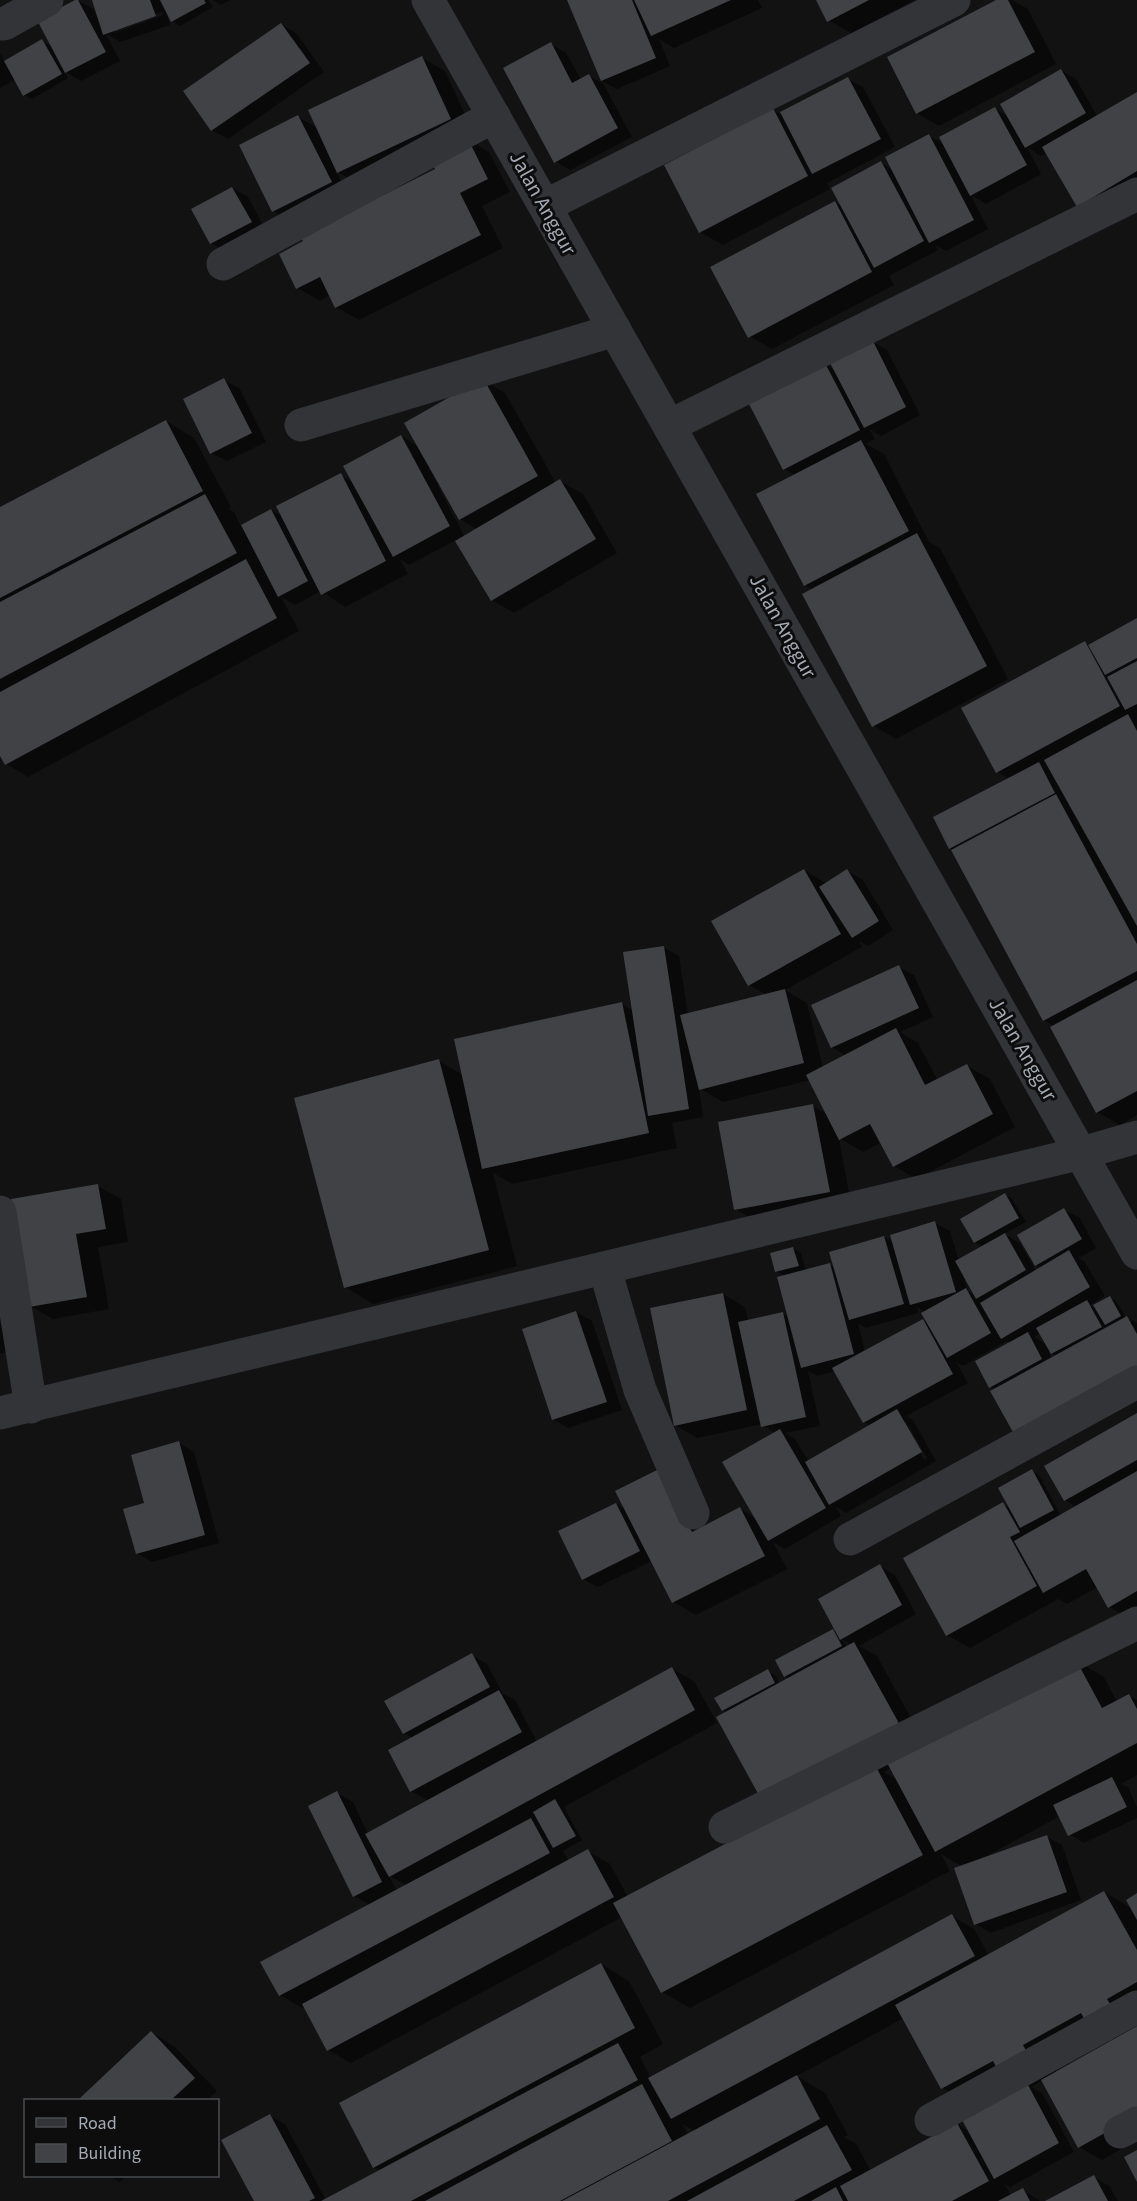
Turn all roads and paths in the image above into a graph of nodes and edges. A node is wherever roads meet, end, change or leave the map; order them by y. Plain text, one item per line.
1 (47, 0) edge
2 (428, 0) edge
3 (954, 0) edge
4 (0, 24) edge
5 (494, 116) junction
6 (1137, 194) edge
7 (544, 206) junction
8 (223, 264) dead end
9 (615, 330) junction
10 (301, 425) dead end
11 (669, 426) junction
12 (1137, 1137) edge
13 (1082, 1153) junction
14 (0, 1212) edge
15 (1137, 1253) edge
16 (605, 1269) junction
17 (1137, 1382) edge
18 (15, 1410) edge
19 (693, 1513) dead end
20 (850, 1539) dead end
21 (1137, 1623) edge
22 (725, 1827) dead end
23 (1137, 2007) edge
24 (931, 2120) dead end

1 - 4 street
2 - 5 street, Jalan Anggur
3 - 7 street
5 - 7 street, Jalan Anggur
5 - 8 street
6 - 11 street
7 - 9 street, Jalan Anggur
9 - 10 street
9 - 11 street, Jalan Anggur
11 - 13 street, Jalan Anggur
12 - 13 street
13 - 15 street, Jalan Anggur
13 - 16 street
14 - 18 street
16 - 18 street
16 - 19 street
17 - 20 street
21 - 22 street
23 - 24 street

